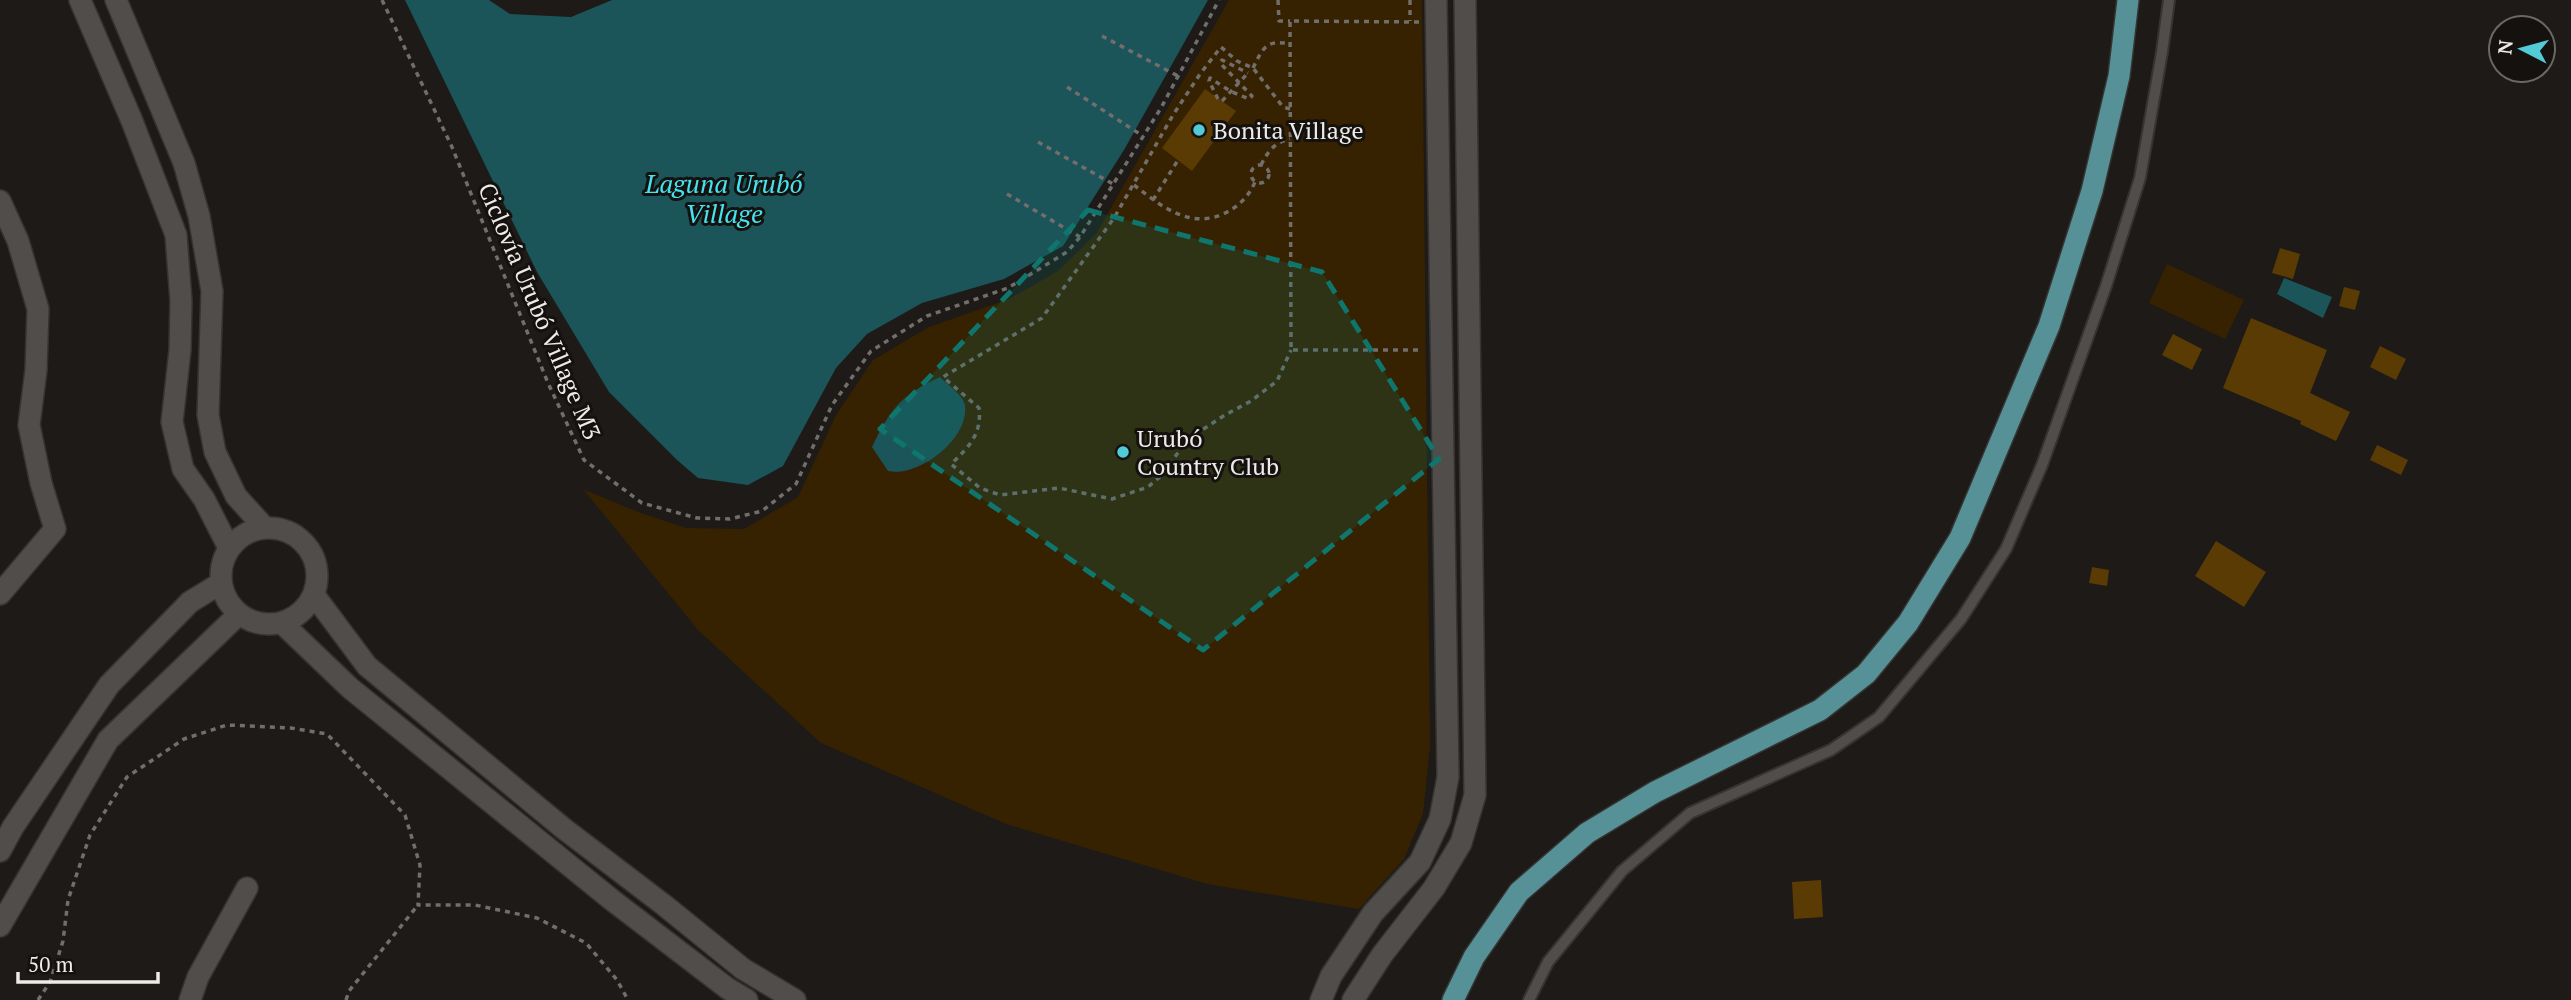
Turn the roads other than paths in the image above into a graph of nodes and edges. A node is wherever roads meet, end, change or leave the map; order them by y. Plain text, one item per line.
1 (80, 0) edge
2 (116, 0) edge
3 (1436, 0) edge
4 (1465, 0) edge
5 (2128, 0) edge
6 (2169, 0) edge
7 (128, 25) junction
8 (97, 40) junction
9 (1436, 79) junction
10 (1465, 79) junction
11 (0, 201) edge
12 (180, 350) junction
13 (210, 353) junction
14 (265, 527) junction
15 (229, 548) junction
16 (221, 583) junction
17 (0, 594) edge
18 (314, 595) junction
19 (239, 614) junction
20 (282, 623) junction
21 (1440, 819) junction
22 (13, 827) junction
23 (1465, 828) junction
24 (43, 850) junction
25 (0, 851) edge
26 (247, 888) dead end
27 (0, 926) edge
28 (190, 1000) edge
29 (747, 1000) edge
30 (795, 1000) edge
31 (1321, 1000) edge
32 (1353, 1000) edge
33 (1453, 1000) edge
34 (1529, 1000) edge

1 - 8 street
2 - 7 street
3 - 9 street
4 - 10 street
5 - 33 main road
6 - 34 lane
7 - 8 street
7 - 13 street
8 - 12 street
9 - 10 street
9 - 21 street
10 - 23 street
11 - 17 street
12 - 13 street
12 - 15 street
13 - 14 street
14 - 15 street
14 - 18 street
15 - 16 street
16 - 19 street
16 - 22 street
18 - 20 street
18 - 30 street
19 - 20 street
19 - 24 street
20 - 29 street
21 - 23 street
21 - 31 street
22 - 24 street
22 - 25 street
23 - 32 street
24 - 27 street
26 - 28 street

